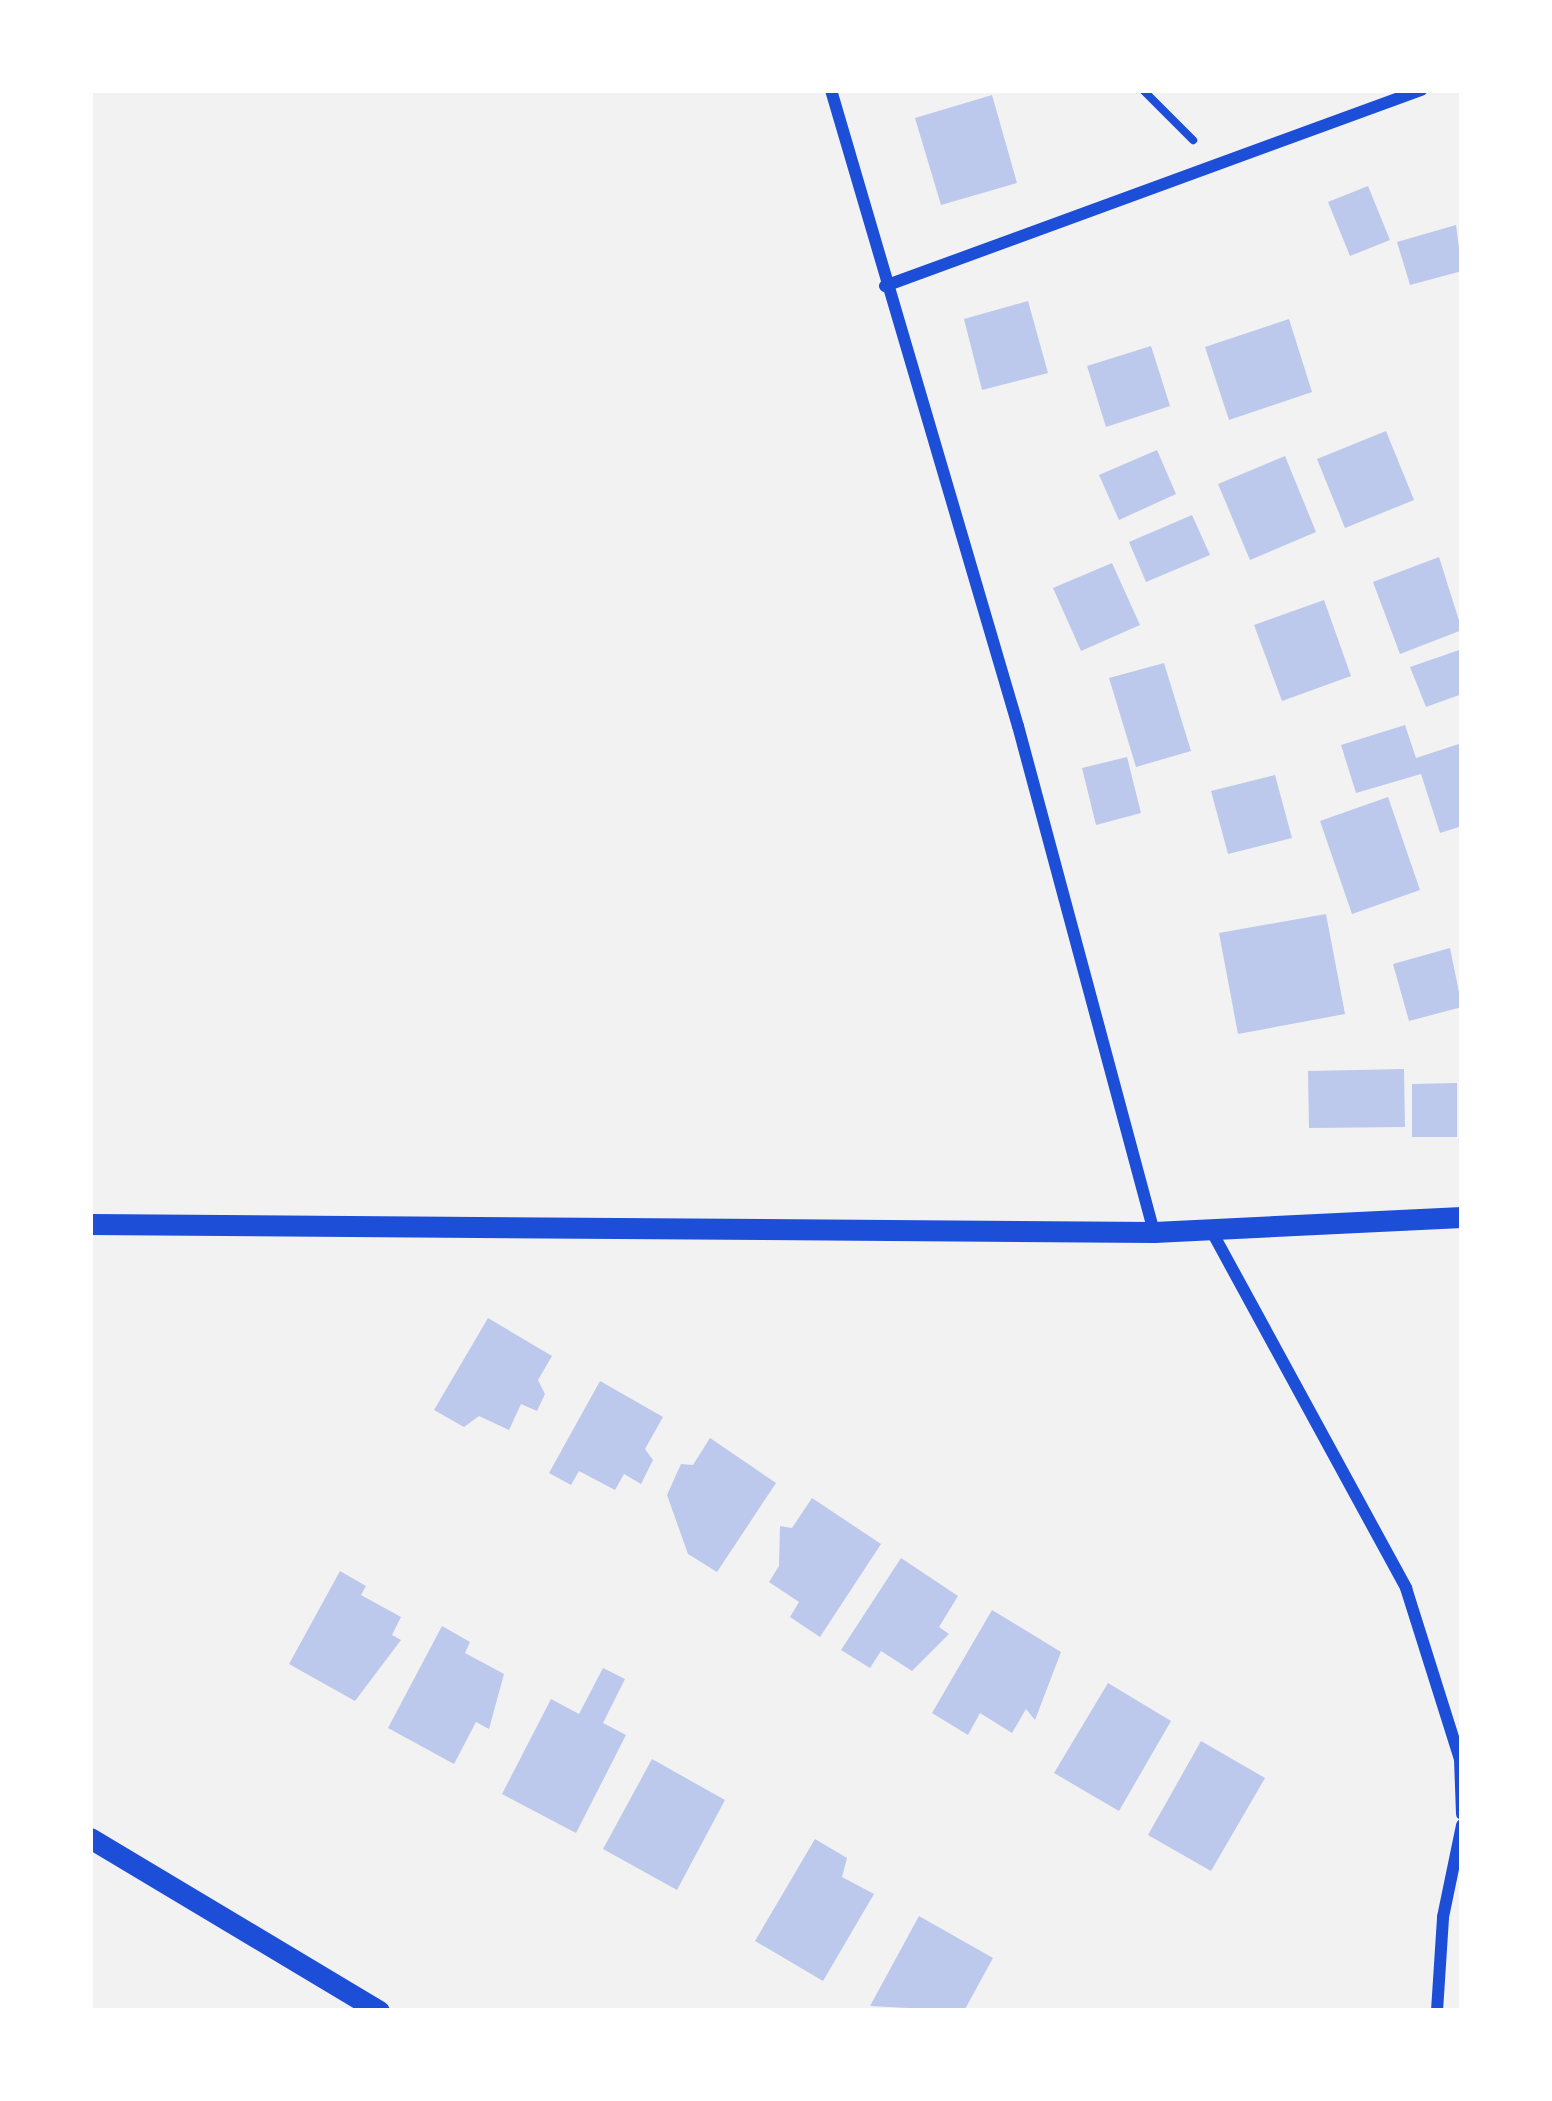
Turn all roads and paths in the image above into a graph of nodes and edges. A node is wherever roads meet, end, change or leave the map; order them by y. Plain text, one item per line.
1 (831, 90) edge
2 (1143, 90) edge
3 (1421, 90) edge
4 (1220, 168) junction
5 (884, 286) junction
6 (1462, 1217) edge
7 (90, 1224) edge
8 (1210, 1230) junction
9 (1154, 1232) junction
10 (1462, 1814) edge
11 (1462, 1825) edge
12 (90, 1838) edge
13 (379, 2011) edge
14 (1437, 2011) edge

1 - 5 street
2 - 4 path
3 - 4 street
4 - 5 street
5 - 9 street
6 - 8 street
7 - 9 street
8 - 9 street
8 - 10 street
11 - 14 street
12 - 13 street

